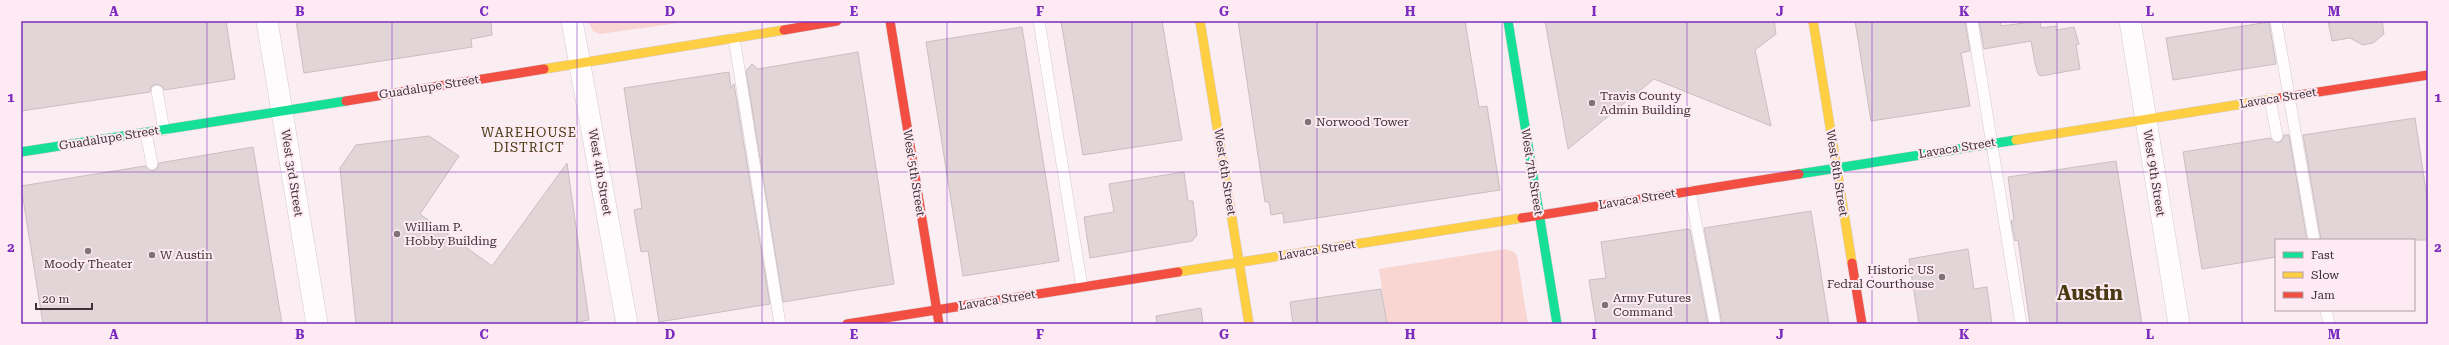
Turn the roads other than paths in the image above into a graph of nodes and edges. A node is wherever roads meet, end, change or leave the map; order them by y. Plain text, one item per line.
1 (268, 21) edge
2 (572, 21) edge
3 (837, 21) edge
4 (890, 21) edge
5 (1039, 21) edge
6 (1200, 21) edge
7 (1508, 21) edge
8 (1813, 21) edge
9 (1972, 21) edge
10 (2130, 21) edge
11 (2276, 21) edge
12 (734, 38) junction
13 (581, 62) junction
14 (2428, 75) edge
15 (157, 91) dead end
16 (2289, 96) junction
17 (2270, 99) junction
18 (282, 111) junction
19 (2146, 118) junction
20 (164, 130) junction
21 (146, 133) junction
22 (2277, 136) dead end
23 (1992, 142) junction
24 (21, 152) edge
25 (152, 164) dead end
26 (1837, 167) junction
27 (1690, 191) junction
28 (1539, 214) junction
29 (2314, 239) edge
30 (1239, 262) junction
31 (1082, 287) junction
32 (936, 310) junction
33 (2326, 311) edge
34 (317, 324) edge
35 (627, 324) edge
36 (780, 324) edge
37 (847, 324) edge
38 (939, 324) edge
39 (1249, 324) edge
40 (1557, 324) edge
41 (1715, 324) edge
42 (1862, 324) edge
43 (2021, 324) edge
44 (2179, 324) edge
45 (2329, 324) edge

1 - 18 street, West 3rd Street
2 - 13 street, West 4th Street
3 - 12 main road, Guadalupe Street
4 - 32 main road, West 5th Street
5 - 31 lane
6 - 30 main road, West 6th Street
7 - 28 main road, West 7th Street
8 - 26 main road, West 8th Street
9 - 23 lane
10 - 19 street, West 9th Street
11 - 16 lane
12 - 13 main road, Guadalupe Street
12 - 36 lane
13 - 18 main road, Guadalupe Street
13 - 35 street, West 4th Street
14 - 16 main road, Lavaca Street
15 - 20 lane
16 - 17 main road, Lavaca Street
16 - 29 lane
17 - 19 main road, Lavaca Street
17 - 22 lane
18 - 20 main road, Guadalupe Street
18 - 34 street, West 3rd Street
19 - 23 main road, Lavaca Street
19 - 44 street, West 9th Street
20 - 21 main road, Guadalupe Street
21 - 24 main road, Guadalupe Street
21 - 25 lane
23 - 26 main road, Lavaca Street
23 - 43 lane
26 - 27 main road, Lavaca Street
26 - 42 main road, West 8th Street
27 - 28 main road, Lavaca Street
27 - 41 lane
28 - 30 main road, Lavaca Street
28 - 40 main road, West 7th Street
30 - 31 main road, Lavaca Street
30 - 39 main road, West 6th Street
31 - 32 main road, Lavaca Street
32 - 37 main road, Lavaca Street
32 - 38 main road, West 5th Street
33 - 45 lane

